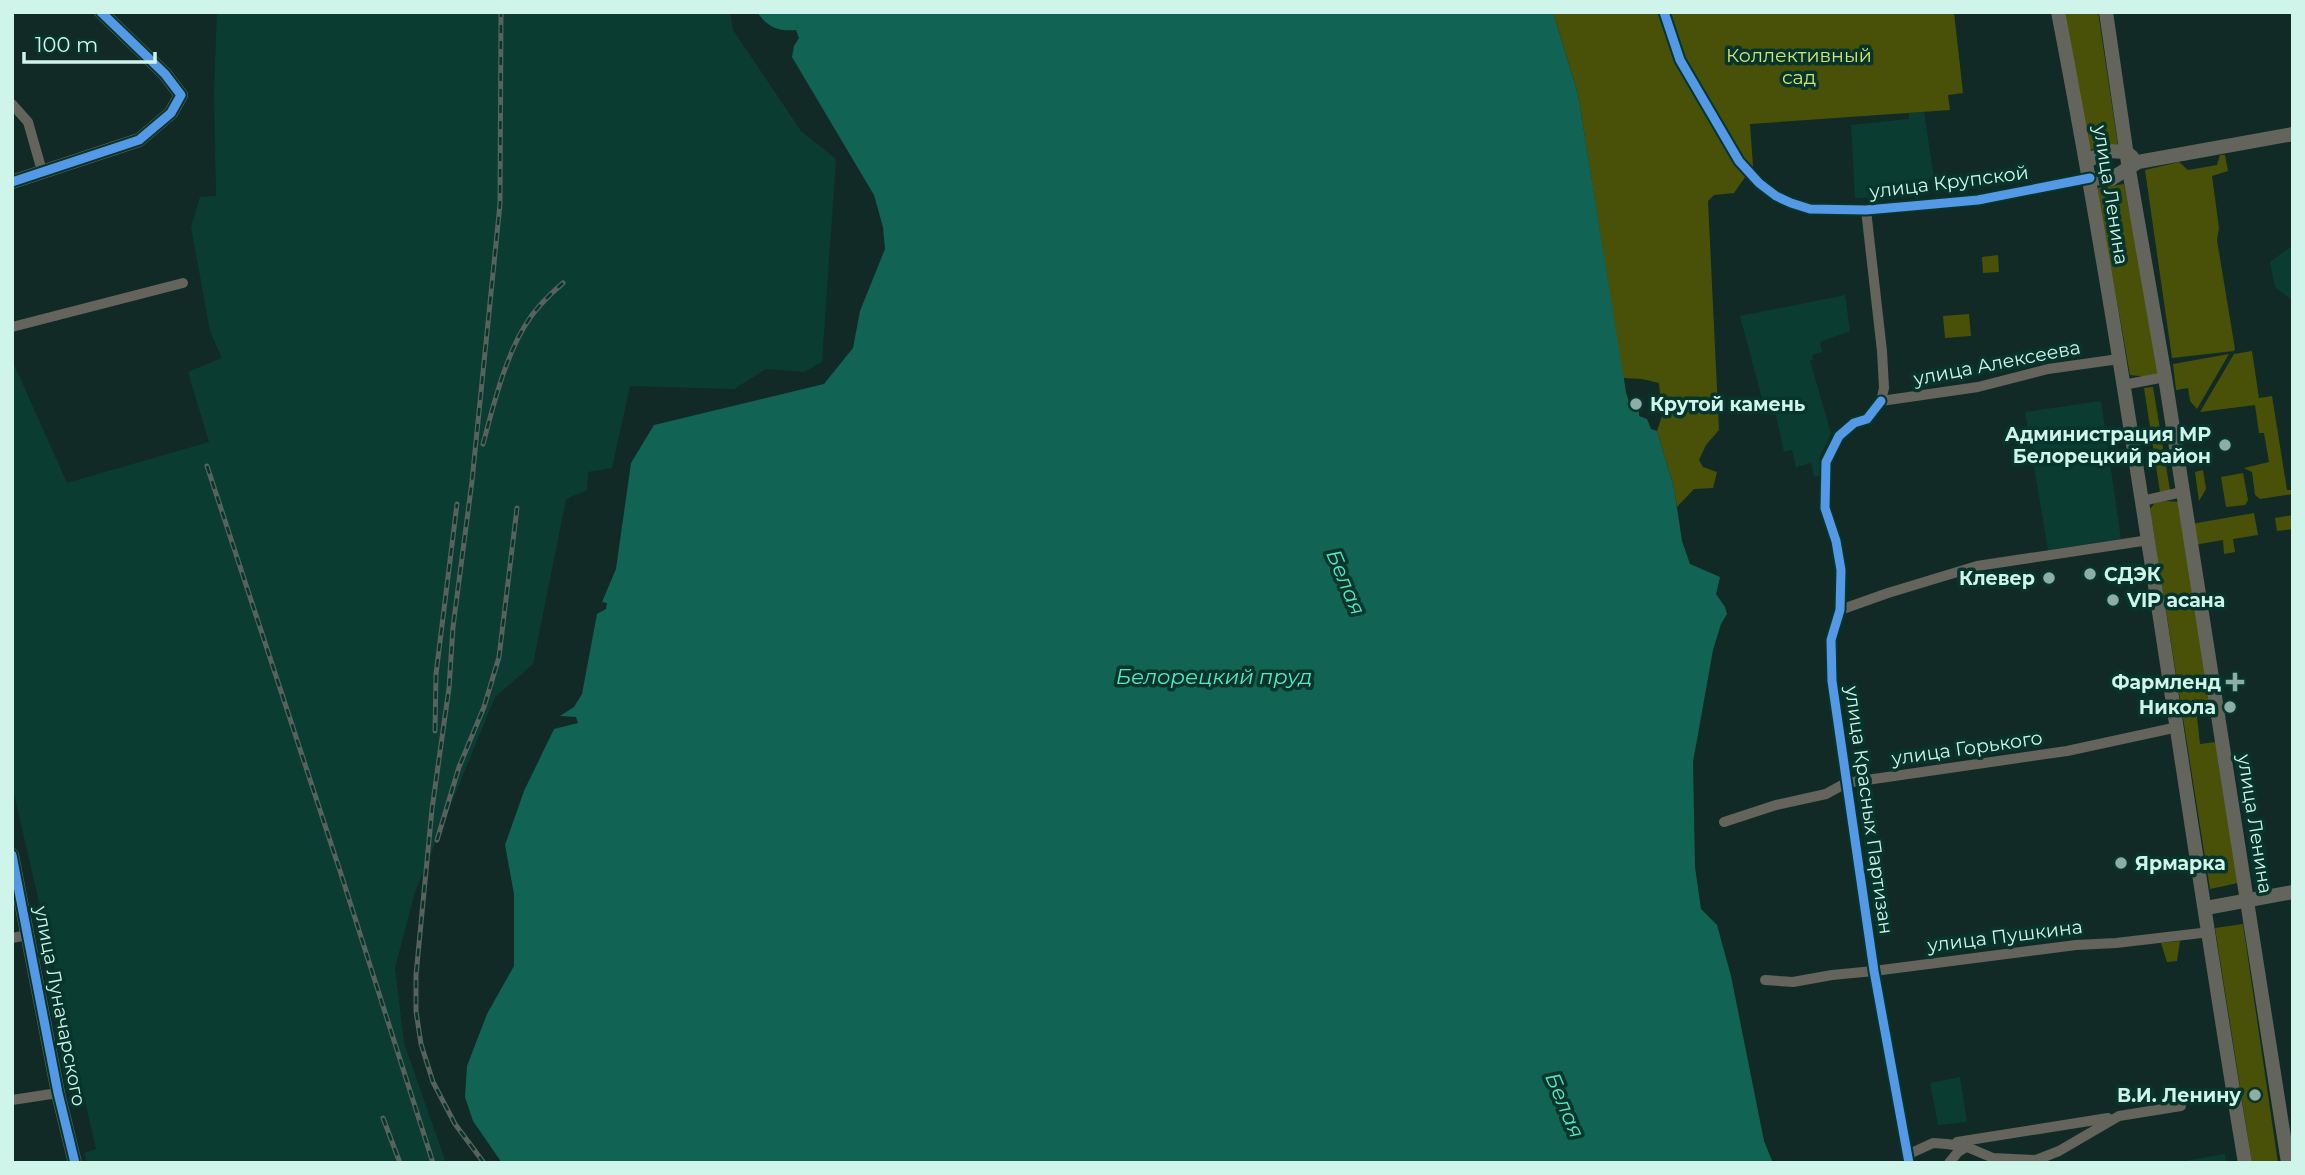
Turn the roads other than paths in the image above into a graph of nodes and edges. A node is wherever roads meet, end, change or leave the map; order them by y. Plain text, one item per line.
1 (101, 12) edge
2 (1664, 12) edge
3 (2058, 12) edge
4 (2106, 12) edge
5 (12, 104) edge
6 (2293, 134) edge
7 (2126, 152) junction
8 (2087, 161) junction
9 (2133, 166) junction
10 (42, 171) junction
11 (2090, 178) junction
12 (12, 182) edge
13 (1866, 210) junction
14 (183, 283) dead end
15 (12, 327) edge
16 (2119, 359) junction
17 (2165, 377) junction
18 (2123, 384) junction
19 (1881, 401) junction
20 (2182, 492) junction
21 (2143, 500) junction
22 (2149, 540) junction
23 (1840, 610) junction
24 (2178, 727) junction
25 (1846, 783) junction
26 (1724, 822) dead end
27 (12, 855) edge
28 (2293, 892) edge
29 (2248, 901) junction
30 (2206, 908) junction
31 (2210, 932) junction
32 (28, 935) junction
33 (12, 937) edge
34 (1874, 971) junction
35 (1765, 980) dead end
36 (58, 1093) junction
37 (12, 1100) edge
38 (2181, 1106) dead end
39 (2119, 1116) junction
40 (1947, 1144) junction
41 (1966, 1147) junction
42 (1908, 1159) edge
43 (2034, 1161) edge
44 (75, 1163) edge
45 (1949, 1163) edge
46 (2245, 1163) edge
47 (2288, 1163) edge

1 - 10 main road
2 - 13 street, улица Крупской
3 - 8 main road, улица Ленина
4 - 7 main road, улица Ленина
5 - 10 street
6 - 9 main road, улица Крупской
7 - 8 main road
7 - 9 main road, улица Ленина
8 - 11 main road, улица Ленина
9 - 11 main road, улица Крупской
9 - 17 main road, улица Ленина
10 - 12 main road
11 - 13 street, улица Крупской
11 - 16 main road, улица Ленина
13 - 19 street, улица Алексеева
14 - 15 street
16 - 18 main road, улица Ленина
16 - 19 street, улица Алексеева
17 - 18 street
17 - 20 main road, улица Ленина
18 - 21 main road, улица Ленина
19 - 23 street, улица Красных Партизан
20 - 21 street
20 - 29 main road, улица Ленина
21 - 22 main road, улица Ленина
22 - 23 street
22 - 24 main road, улица Ленина
23 - 25 street, улица Красных Партизан
24 - 25 street, улица Горького
24 - 30 main road, улица Ленина
25 - 26 street, улица Горького
25 - 34 street, улица Красных Партизан
27 - 32 main road, улица Луначарского
28 - 29 main road
29 - 30 main road
29 - 47 main road, улица Ленина
30 - 31 main road, улица Ленина
31 - 34 street, улица Пушкина
31 - 46 main road, улица Ленина
32 - 33 street
32 - 36 main road, улица Луначарского
34 - 35 street, улица Пушкина
34 - 42 street, улица Красных Партизан
36 - 37 street
36 - 44 main road, улица Луначарского
38 - 39 street
39 - 40 street
39 - 43 street
40 - 41 street
40 - 42 street
41 - 43 street
41 - 45 street

